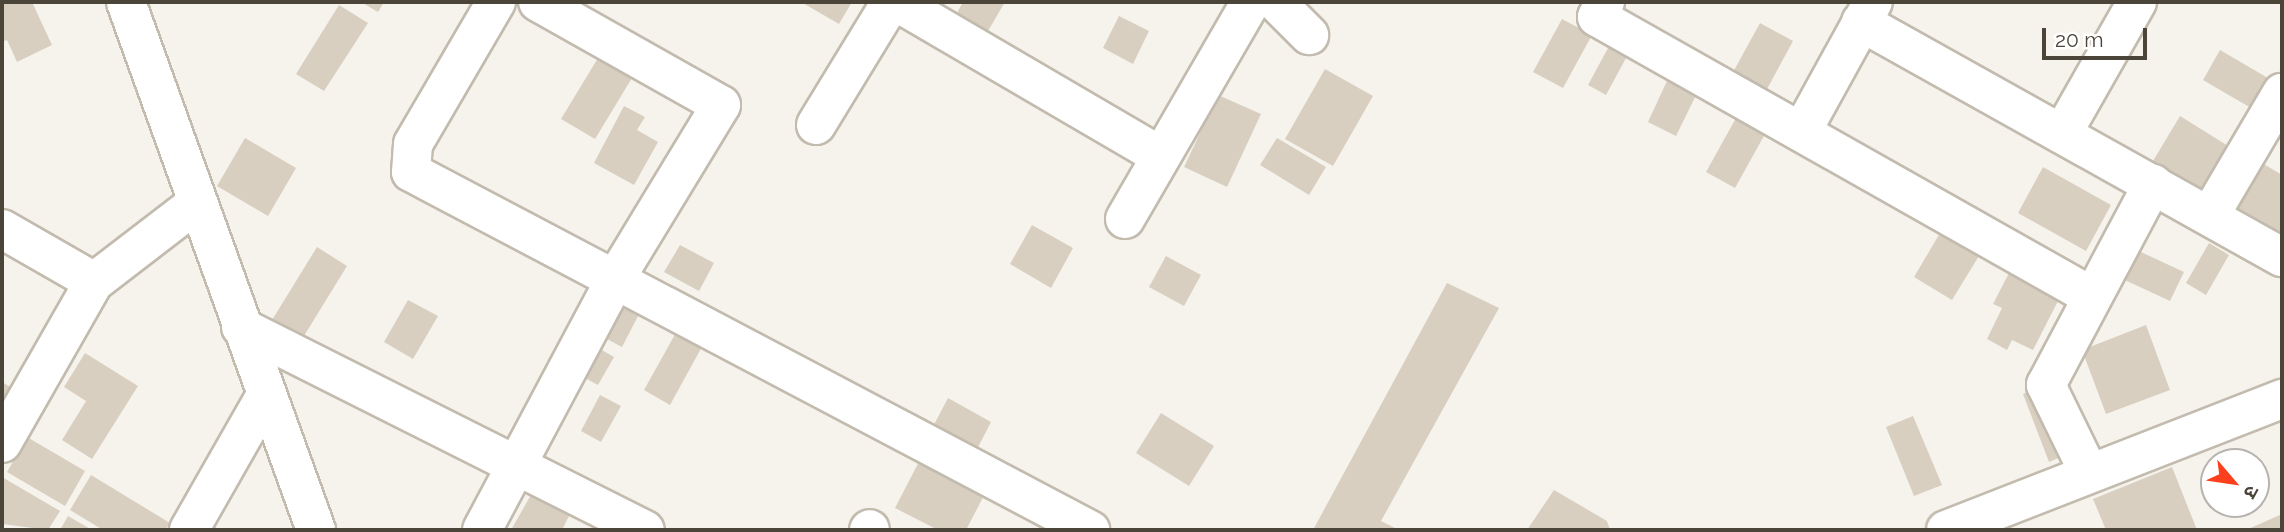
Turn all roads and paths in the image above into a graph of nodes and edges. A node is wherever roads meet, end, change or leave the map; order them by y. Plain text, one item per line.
1 (127, 2) edge
2 (496, 2) edge
3 (538, 2) edge
4 (891, 2) edge
5 (897, 2) edge
6 (1251, 2) edge
7 (1276, 2) edge
8 (2137, 2) edge
9 (1591, 7) edge
10 (1867, 12) edge
11 (1309, 35) dead end
12 (2282, 93) edge
13 (816, 125) dead end
14 (1802, 131) junction
15 (2062, 134) junction
16 (1157, 154) junction
17 (2153, 184) junction
18 (197, 203) junction
19 (2210, 215) junction
20 (1125, 219) dead end
21 (2, 229) edge
22 (2282, 257) edge
23 (617, 276) junction
24 (94, 282) junction
25 (2091, 296) junction
26 (241, 327) junction
27 (266, 395) junction
28 (2282, 399) edge
29 (2, 443) edge
30 (516, 464) junction
31 (2088, 471) junction
32 (189, 530) edge
33 (316, 530) edge
34 (482, 530) edge
35 (645, 530) edge
36 (1090, 530) edge
37 (1946, 530) edge

1 - 18 street
2 - 23 street
3 - 23 street
4 - 13 street
5 - 16 street
6 - 16 street
7 - 11 street
8 - 15 street
9 - 14 street
10 - 14 street
10 - 15 street
12 - 19 street
14 - 25 street
15 - 17 street
16 - 20 street
17 - 19 street
17 - 25 street
18 - 24 street
18 - 26 street
19 - 22 street
21 - 24 street
23 - 30 street
23 - 36 street
24 - 29 street
25 - 31 street
26 - 27 street
26 - 30 street
27 - 32 street
27 - 33 street
28 - 31 street
30 - 34 street
30 - 35 street
31 - 37 street

